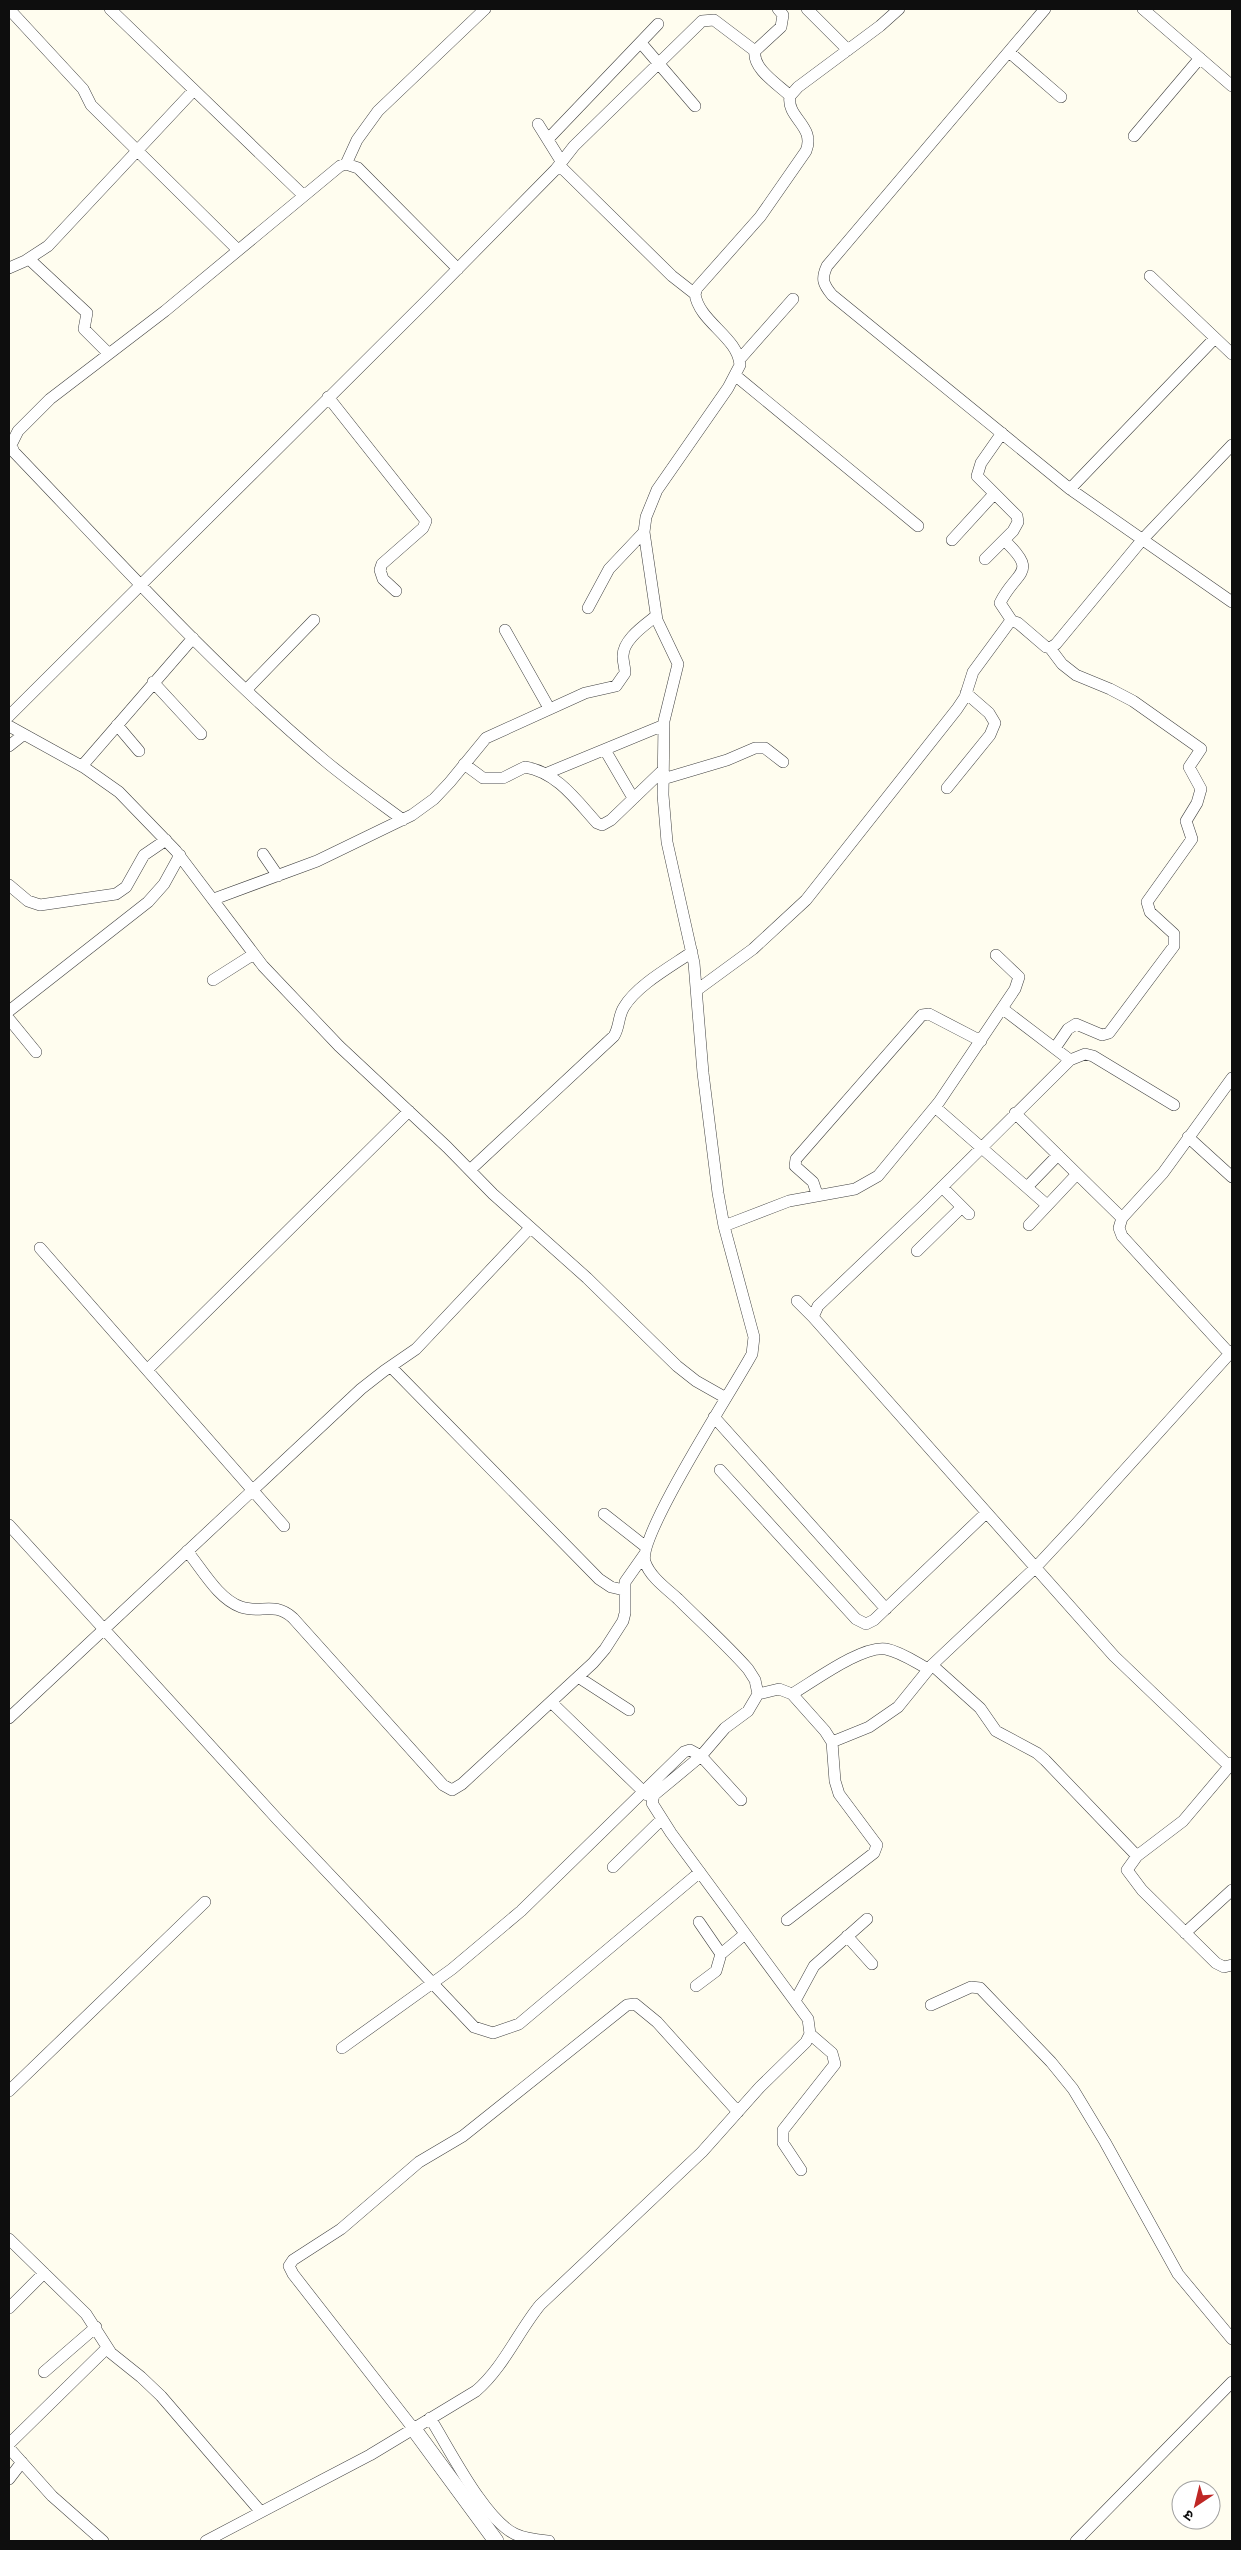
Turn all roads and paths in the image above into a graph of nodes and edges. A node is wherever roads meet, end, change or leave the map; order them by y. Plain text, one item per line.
1 (9, 9) edge
2 (110, 9) edge
3 (486, 9) edge
4 (778, 9) edge
5 (807, 9) edge
6 (899, 9) edge
7 (1045, 9) edge
8 (1142, 9) edge
9 (658, 24) dead end
10 (641, 43) junction
11 (848, 50) junction
12 (755, 51) junction
13 (1009, 52) junction
14 (1200, 58) junction
15 (658, 63) junction
16 (1232, 86) edge
17 (194, 90) junction
18 (790, 96) junction
19 (1062, 97) dead end
20 (695, 106) dead end
21 (538, 124) dead end
22 (1134, 136) dead end
23 (550, 138) dead end
24 (138, 150) junction
25 (346, 164) junction
26 (558, 165) junction
27 (303, 195) junction
28 (238, 250) junction
29 (29, 259) junction
30 (9, 268) edge
31 (458, 269) junction
32 (1150, 276) dead end
33 (695, 294) junction
34 (793, 299) dead end
35 (1215, 338) junction
36 (108, 353) junction
37 (1232, 354) edge
38 (739, 360) junction
39 (736, 376) junction
40 (328, 397) junction
41 (1002, 433) junction
42 (1232, 445) edge
43 (1070, 489) junction
44 (994, 494) junction
45 (918, 526) dead end
46 (644, 532) junction
47 (952, 540) dead end
48 (1004, 540) junction
49 (1142, 540) junction
50 (985, 559) dead end
51 (141, 586) junction
52 (396, 591) dead end
53 (1232, 602) edge
54 (588, 608) dead end
55 (656, 616) junction
56 (314, 620) dead end
57 (1012, 621) junction
58 (505, 630) dead end
59 (193, 638) junction
60 (1050, 648) junction
61 (153, 682) junction
62 (246, 689) junction
63 (966, 693) junction
64 (549, 708) junction
65 (9, 716) edge
66 (117, 725) junction
67 (664, 725) junction
68 (9, 726) edge
69 (201, 734) dead end
70 (24, 736) junction
71 (9, 746) edge
72 (605, 750) junction
73 (139, 751) dead end
74 (783, 762) dead end
75 (464, 764) junction
76 (82, 766) junction
77 (545, 774) junction
78 (663, 774) junction
79 (947, 788) dead end
80 (633, 798) junction
81 (402, 820) junction
82 (166, 840) junction
83 (263, 854) dead end
84 (180, 855) junction
85 (278, 876) junction
86 (9, 885) edge
87 (214, 899) junction
88 (692, 952) junction
89 (254, 954) junction
90 (996, 956) dead end
91 (213, 980) dead end
92 (697, 990) junction
93 (1003, 1009) junction
94 (9, 1011) edge
95 (9, 1019) edge
96 (981, 1040) junction
97 (1055, 1048) junction
98 (36, 1052) dead end
99 (1070, 1060) junction
100 (1232, 1078) edge
101 (1174, 1105) dead end
102 (935, 1107) junction
103 (409, 1111) junction
104 (1015, 1113) junction
105 (1188, 1137) junction
106 (982, 1147) junction
107 (1058, 1155) junction
108 (470, 1170) junction
109 (1077, 1174) junction
110 (1232, 1177) edge
111 (942, 1187) junction
112 (1027, 1187) junction
113 (817, 1194) junction
114 (1047, 1205) junction
115 (1122, 1218) junction
116 (1029, 1225) dead end
117 (724, 1226) junction
118 (530, 1228) junction
119 (40, 1248) dead end
120 (916, 1251) dead end
121 (797, 1301) dead end
122 (814, 1317) junction
123 (1231, 1353) edge
124 (391, 1367) junction
125 (148, 1369) junction
126 (726, 1398) junction
127 (714, 1418) junction
128 (720, 1470) dead end
129 (253, 1490) junction
130 (986, 1513) junction
131 (604, 1514) dead end
132 (9, 1525) edge
133 (284, 1526) dead end
134 (187, 1551) junction
135 (645, 1551) junction
136 (1035, 1568) junction
137 (624, 1590) junction
138 (886, 1608) junction
139 (102, 1628) junction
140 (930, 1667) junction
141 (578, 1677) junction
142 (758, 1694) junction
143 (792, 1694) junction
144 (552, 1702) junction
145 (629, 1710) dead end
146 (9, 1718) edge
147 (832, 1742) junction
148 (701, 1756) junction
149 (1231, 1765) edge
150 (642, 1791) junction
151 (652, 1800) junction
152 (741, 1800) dead end
153 (662, 1819) junction
154 (1137, 1856) junction
155 (613, 1867) dead end
156 (700, 1872) junction
157 (1232, 1890) edge
158 (205, 1902) dead end
159 (867, 1919) dead end
160 (787, 1920) dead end
161 (699, 1922) dead end
162 (1185, 1932) junction
163 (745, 1934) junction
164 (848, 1936) junction
165 (721, 1954) junction
166 (872, 1964) dead end
167 (1232, 1965) edge
168 (433, 1983) junction
169 (696, 1986) dead end
170 (795, 2001) junction
171 (931, 2004) dead end
172 (810, 2034) junction
173 (342, 2048) dead end
174 (9, 2091) edge
175 (738, 2112) junction
176 (800, 2170) dead end
177 (9, 2239) edge
178 (44, 2274) junction
179 (9, 2308) edge
180 (96, 2327) junction
181 (1232, 2339) edge
182 (107, 2348) junction
183 (44, 2372) dead end
184 (1232, 2382) edge
185 (430, 2418) junction
186 (413, 2428) junction
187 (9, 2446) edge
188 (22, 2462) junction
189 (9, 2479) edge
190 (260, 2511) junction
191 (103, 2541) edge
192 (206, 2541) edge
193 (496, 2541) edge
194 (549, 2541) edge
195 (1076, 2541) edge

1 - 24 street
2 - 17 street
3 - 25 street
4 - 12 street
5 - 11 street
6 - 11 street
7 - 13 street
8 - 14 street
9 - 10 street
10 - 15 street
10 - 23 street
11 - 18 street
12 - 15 street
12 - 18 street
13 - 19 street
13 - 41 street
14 - 16 street
14 - 22 street
15 - 20 street
15 - 26 street
17 - 24 street
17 - 27 street
18 - 33 street
21 - 26 street
24 - 28 street
24 - 29 street
25 - 27 street
25 - 31 street
26 - 31 street
26 - 33 street
27 - 28 street
28 - 36 street
29 - 30 street
29 - 36 street
31 - 40 street
32 - 35 street
33 - 38 street
34 - 38 street
35 - 37 street
35 - 43 street
36 - 51 street
38 - 39 street
39 - 45 street
39 - 46 street
40 - 51 street
40 - 52 street
41 - 43 street
41 - 44 street
42 - 49 street
43 - 49 street
44 - 47 street
44 - 48 street
46 - 54 street
46 - 55 street
48 - 50 street
48 - 57 street
49 - 53 street
49 - 60 street
51 - 59 street
51 - 65 street
55 - 64 street
55 - 67 street
56 - 62 street
57 - 60 street
57 - 63 street
58 - 64 street
59 - 61 street
59 - 62 street
60 - 97 street
61 - 66 street
61 - 69 street
62 - 81 street
63 - 79 street
63 - 92 street
64 - 75 street
66 - 73 street
66 - 76 street
67 - 72 street
67 - 78 street
68 - 70 street
70 - 71 street
70 - 76 street
72 - 77 street
72 - 80 street
74 - 78 street
75 - 77 street
75 - 81 street
76 - 82 street
77 - 80 street
78 - 80 street
78 - 88 street
81 - 85 street
82 - 84 street
82 - 86 street
83 - 85 street
84 - 87 street
84 - 94 street
85 - 87 street
87 - 89 street
88 - 92 street
88 - 108 street
89 - 91 street
89 - 103 street
90 - 93 street
92 - 117 street
93 - 96 street
93 - 97 street
95 - 98 street
96 - 102 street
96 - 113 street
97 - 99 street
99 - 101 street
99 - 104 street
100 - 105 street
102 - 106 street
102 - 113 street
103 - 108 street
103 - 125 street
104 - 106 street
104 - 107 street
105 - 110 street
105 - 115 street
106 - 111 street
106 - 112 street
107 - 109 street
107 - 112 street
108 - 118 street
109 - 114 street
109 - 115 street
111 - 120 street
111 - 122 street
112 - 114 street
113 - 117 street
114 - 116 street
115 - 123 street
117 - 126 street
118 - 124 street
118 - 126 street
119 - 125 street
121 - 122 street
122 - 130 street
123 - 136 street
124 - 129 street
124 - 137 street
125 - 129 street
126 - 127 street
127 - 135 street
127 - 138 street
128 - 138 street
129 - 133 street
129 - 134 street
130 - 136 street
130 - 138 street
131 - 135 street
132 - 139 street
134 - 139 street
134 - 144 street
135 - 137 street
135 - 142 street
136 - 140 street
136 - 149 street
137 - 141 street
139 - 146 street
139 - 168 street
140 - 143 street
140 - 147 street
140 - 154 street
141 - 144 street
141 - 145 street
142 - 143 street
142 - 148 street
143 - 147 street
144 - 150 street
147 - 160 street
148 - 150 street
148 - 151 street
148 - 152 street
149 - 154 street
150 - 151 street
150 - 168 street
151 - 153 street
153 - 155 street
153 - 156 street
154 - 162 street
156 - 163 street
156 - 168 street
157 - 162 street
158 - 174 street
159 - 164 street
161 - 165 street
162 - 167 street
163 - 165 street
163 - 170 street
164 - 166 street
164 - 170 street
165 - 169 street
168 - 173 street
170 - 172 street
171 - 181 street
172 - 175 street
172 - 176 street
175 - 185 street
175 - 186 street
177 - 178 street
178 - 179 street
178 - 180 street
180 - 182 street
180 - 183 street
182 - 187 street
182 - 190 street
184 - 195 street
185 - 186 street
185 - 194 street
186 - 190 street
186 - 193 street
187 - 188 street
188 - 189 street
188 - 191 street
190 - 192 street

